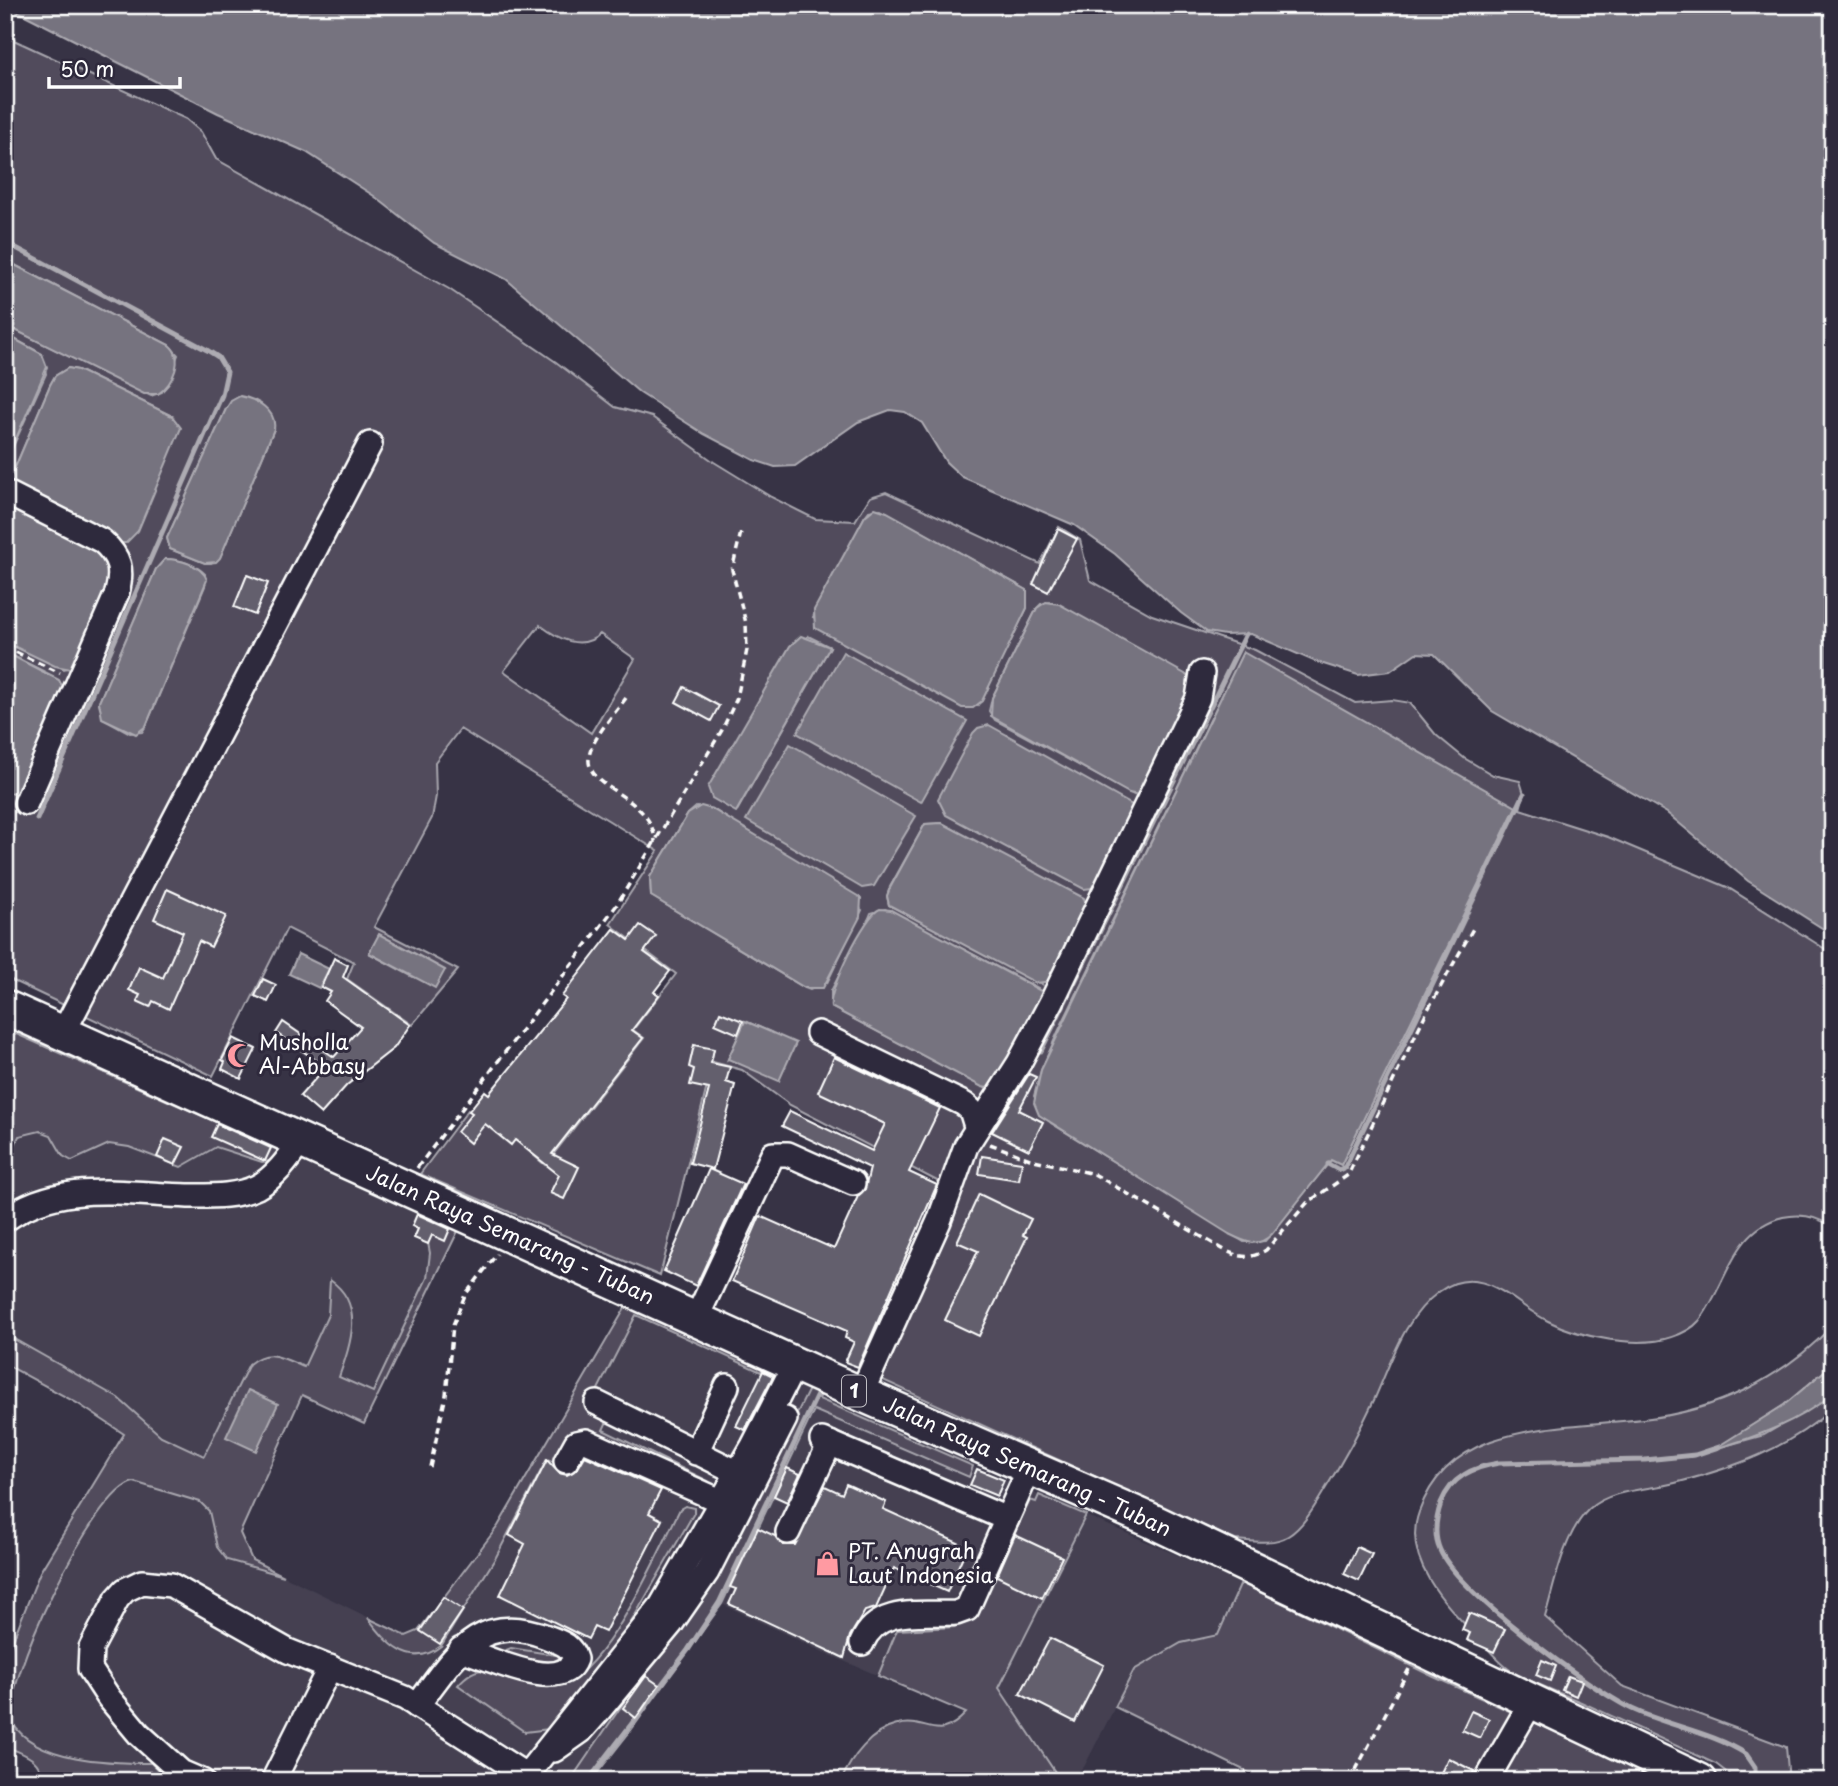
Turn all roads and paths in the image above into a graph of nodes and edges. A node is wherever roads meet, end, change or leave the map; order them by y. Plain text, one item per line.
1 (370, 444) dead end
2 (5, 492) edge
3 (742, 528) dead end
4 (5, 647) edge
5 (1202, 673) dead end
6 (79, 682) junction
7 (626, 698) dead end
8 (26, 803) dead end
9 (655, 845) junction
10 (1475, 925) dead end
11 (5, 1007) edge
12 (63, 1033) junction
13 (818, 1033) dead end
14 (976, 1126) junction
15 (301, 1141) junction
16 (853, 1182) dead end
17 (403, 1187) junction
18 (5, 1220) edge
19 (509, 1235) junction
20 (696, 1319) junction
21 (803, 1367) junction
22 (727, 1385) dead end
23 (861, 1394) junction
24 (597, 1404) dead end
25 (696, 1453) junction
26 (566, 1461) dead end
27 (1030, 1466) junction
28 (430, 1467) dead end
29 (746, 1477) junction
30 (730, 1506) junction
31 (1007, 1519) junction
32 (788, 1532) dead end
33 (862, 1643) dead end
34 (1420, 1648) junction
35 (461, 1649) dead end
36 (330, 1667) junction
37 (1532, 1701) junction
38 (417, 1706) junction
39 (524, 1778) edge
40 (191, 1779) edge
41 (273, 1781) edge
42 (1350, 1781) edge
43 (1486, 1781) edge
44 (1700, 1781) edge

1 - 12 lane
2 - 6 lane
3 - 9 path
4 - 6 path
5 - 14 lane
6 - 8 lane
7 - 9 path
9 - 17 path
10 - 14 path
11 - 12 highway, Jalan Raya Semarang - Tuban / 1
12 - 15 highway, Jalan Raya Semarang - Tuban / 1
13 - 14 lane
14 - 23 lane
15 - 17 highway, Jalan Raya Semarang - Tuban / 1
15 - 18 lane
16 - 20 lane
17 - 19 highway, Jalan Raya Semarang - Tuban / 1
19 - 20 highway, Jalan Raya Semarang - Tuban / 1
19 - 28 path
20 - 21 highway, Jalan Raya Semarang - Tuban / 1
21 - 23 highway, Jalan Raya Semarang - Tuban / 1
21 - 29 lane
22 - 25 lane
23 - 27 highway, Jalan Raya Semarang - Tuban / 1
24 - 25 lane
25 - 29 lane
26 - 30 lane
27 - 31 lane
27 - 34 highway, Jalan Raya Semarang - Tuban / 1
29 - 30 lane
30 - 39 lane
31 - 32 lane
31 - 33 lane
34 - 37 highway, Jalan Raya Semarang - Tuban / 1
34 - 42 path
35 - 38 lane
36 - 38 lane
36 - 40 lane
36 - 41 lane
37 - 43 lane
37 - 44 highway, Jalan Raya Semarang - Tuban / 1
38 - 39 lane

